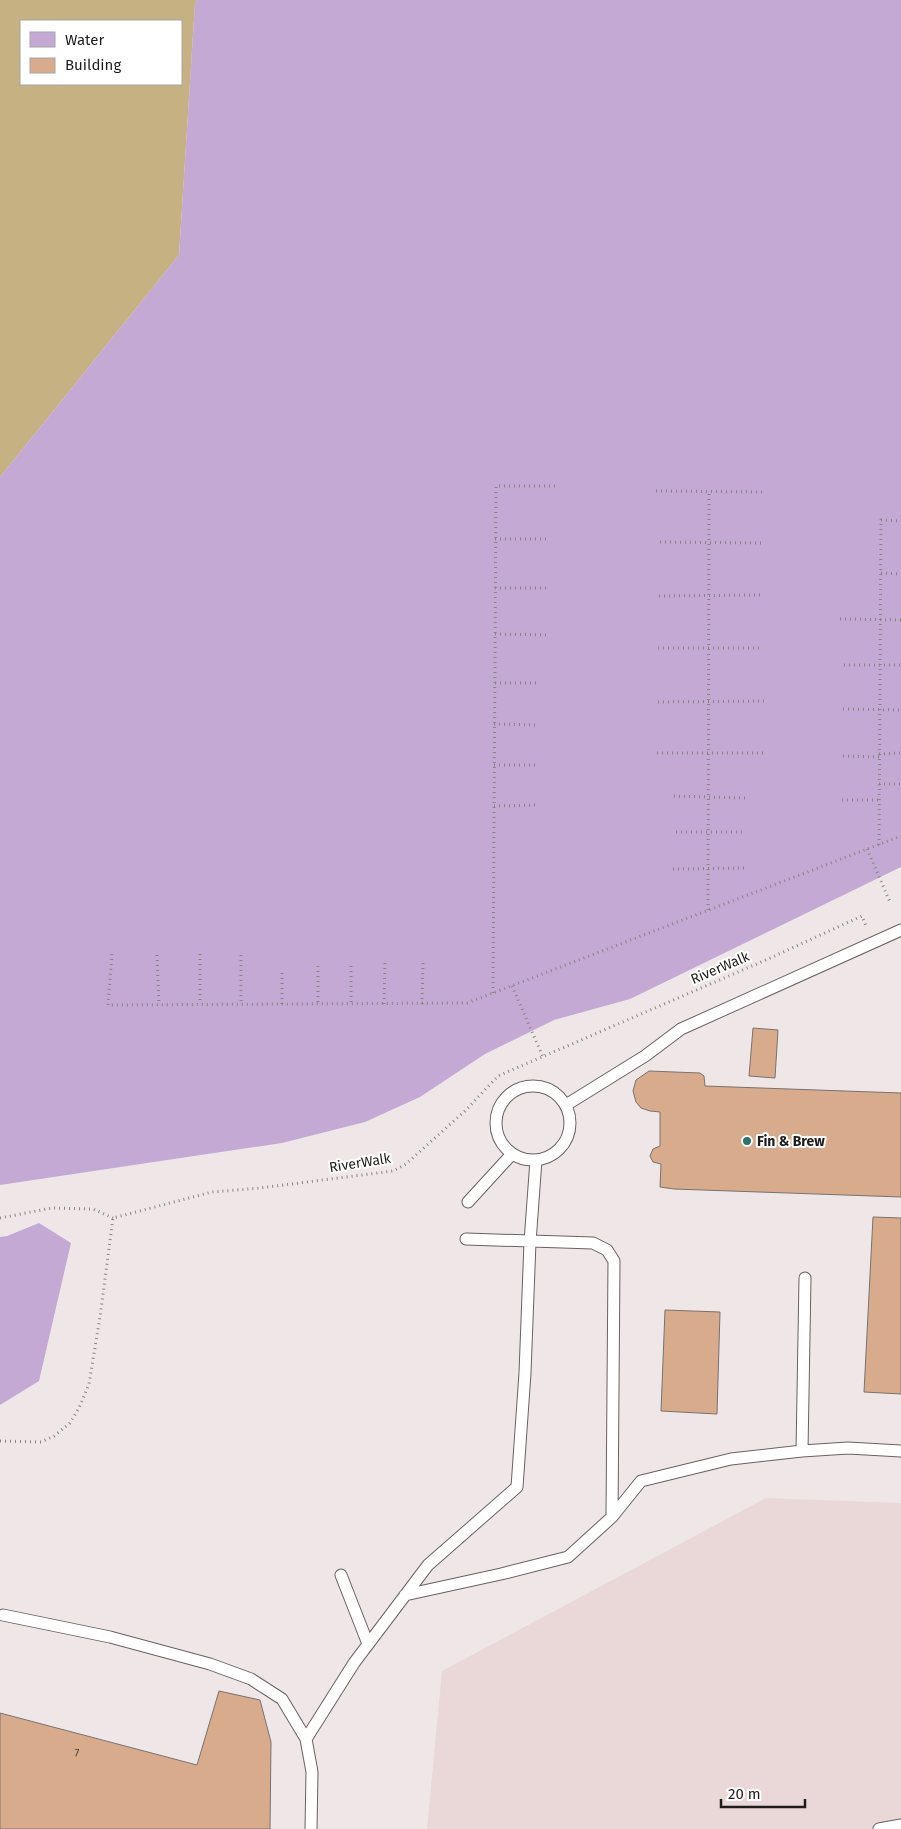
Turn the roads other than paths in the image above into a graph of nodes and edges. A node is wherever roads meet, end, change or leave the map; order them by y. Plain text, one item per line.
1 (901, 930) edge
2 (566, 1105) junction
3 (512, 1154) junction
4 (536, 1160) junction
5 (468, 1202) dead end
6 (466, 1239) dead end
7 (530, 1242) junction
8 (805, 1278) dead end
9 (802, 1450) junction
10 (901, 1451) edge
11 (612, 1517) junction
12 (341, 1575) dead end
13 (405, 1595) junction
14 (3, 1615) dead end
15 (368, 1644) junction
16 (306, 1739) junction
17 (901, 1826) edge
18 (311, 1829) edge
19 (879, 1829) edge

1 - 2 lane
2 - 3 lane
2 - 4 lane
3 - 4 lane
3 - 5 lane
4 - 7 lane
6 - 7 lane
7 - 11 lane
7 - 13 lane
8 - 9 lane
9 - 10 lane
9 - 11 lane
11 - 13 lane
12 - 15 lane
13 - 15 lane
14 - 16 lane
15 - 16 lane
16 - 18 lane
17 - 19 lane

